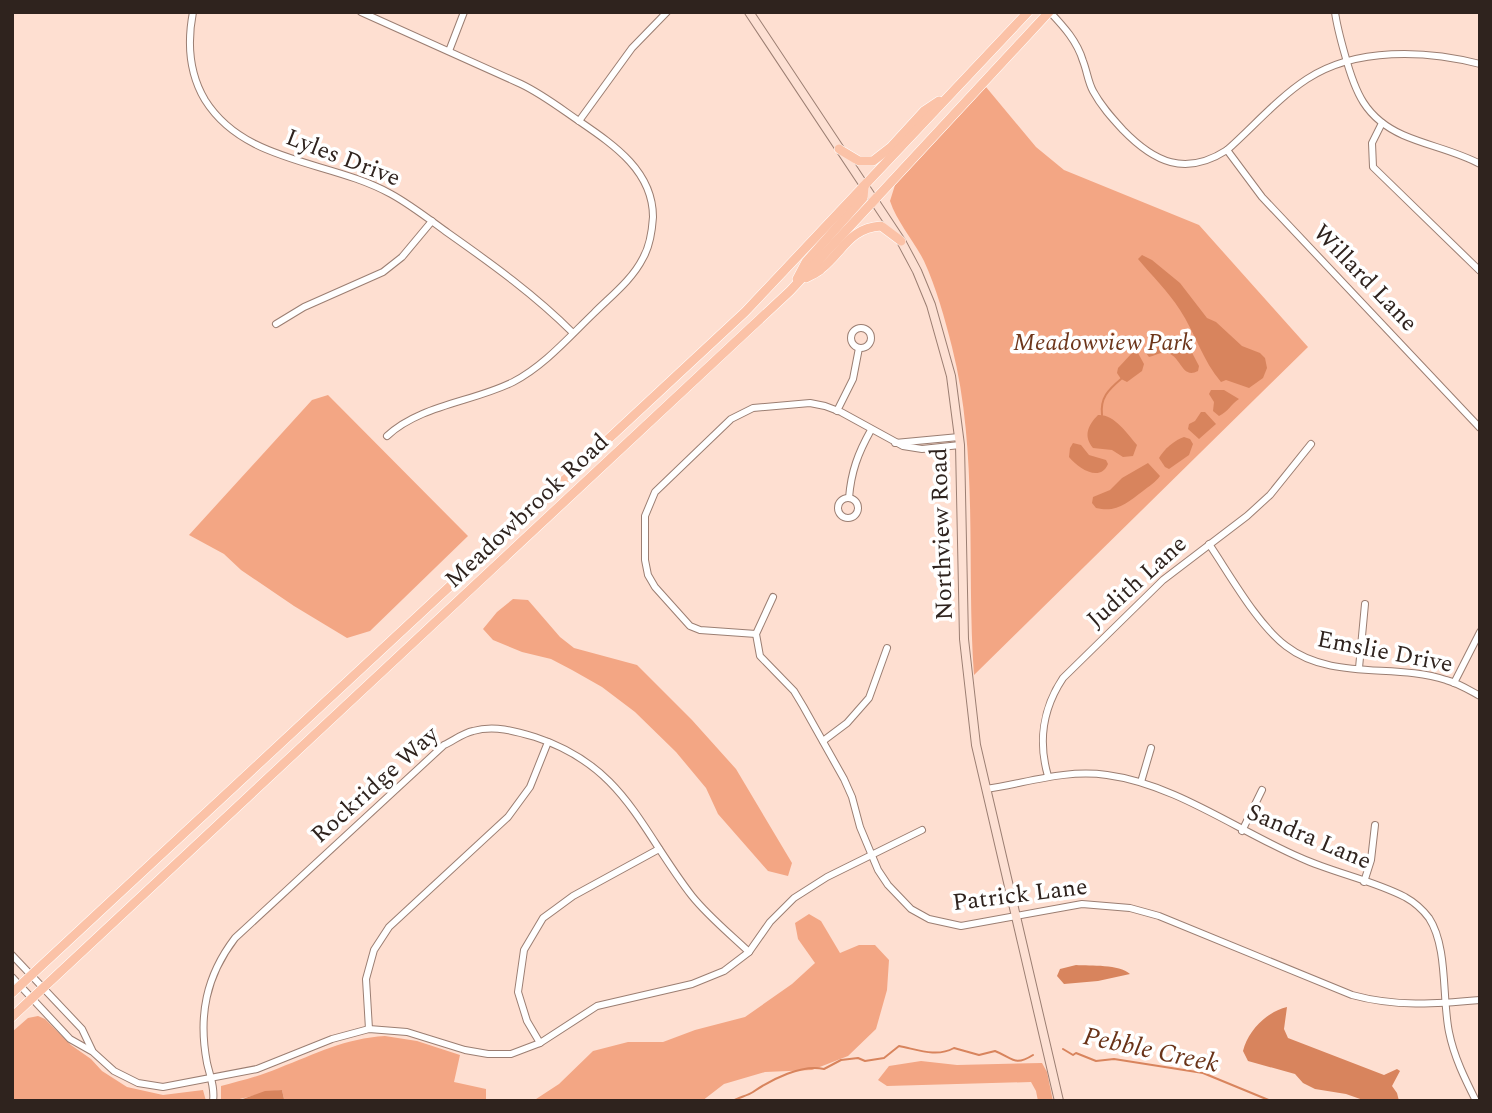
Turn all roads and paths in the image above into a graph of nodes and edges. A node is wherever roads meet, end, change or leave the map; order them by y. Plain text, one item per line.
1 (193, 12) edge
2 (361, 12) edge
3 (464, 12) edge
4 (667, 12) edge
5 (748, 12) edge
6 (1028, 12) edge
7 (1049, 12) edge
8 (1335, 12) edge
9 (449, 51) junction
10 (1347, 62) junction
11 (1480, 64) edge
12 (950, 95) junction
13 (579, 121) junction
14 (1382, 123) junction
15 (839, 149) junction
16 (1227, 150) junction
17 (1480, 164) edge
18 (864, 186) junction
19 (875, 201) junction
20 (432, 221) junction
21 (901, 241) junction
22 (1480, 271) edge
23 (798, 282) junction
24 (790, 290) junction
25 (276, 324) dead end
26 (573, 333) junction
27 (859, 348) dead end
28 (837, 411) junction
29 (1480, 428) edge
30 (871, 430) junction
31 (387, 436) dead end
32 (960, 441) junction
33 (1311, 444) dead end
34 (849, 498) dead end
35 (1209, 544) junction
36 (773, 597) dead end
37 (1364, 604) dead end
38 (1480, 632) edge
39 (756, 634) junction
40 (887, 648) dead end
41 (1359, 668) junction
42 (1454, 683) junction
43 (1480, 696) edge
44 (823, 741) junction
45 (548, 742) junction
46 (1151, 748) dead end
47 (1048, 776) junction
48 (1141, 782) junction
49 (986, 789) junction
50 (1262, 790) dead end
51 (1376, 825) dead end
52 (922, 830) dead end
53 (1242, 831) junction
54 (659, 849) junction
55 (871, 857) junction
56 (1364, 882) junction
57 (1016, 916) junction
58 (749, 952) junction
59 (12, 955) edge
60 (32, 974) junction
61 (12, 977) edge
62 (20, 985) junction
63 (44, 988) junction
64 (12, 993) edge
65 (32, 999) junction
66 (1480, 1000) edge
67 (1446, 1003) junction
68 (12, 1017) edge
69 (369, 1029) junction
70 (541, 1043) junction
71 (93, 1052) junction
72 (212, 1079) junction
73 (213, 1101) edge
74 (1059, 1101) edge
75 (1476, 1101) edge

1 - 20 street, Lyles Drive
2 - 9 street
3 - 9 street
4 - 13 street
5 - 15 street, Northview Road
6 - 12 main road, Meadowbrook Road
7 - 16 street
7 - 19 main road, Meadowbrook Road
8 - 10 street
9 - 13 street
10 - 11 street
10 - 14 street
10 - 16 street
12 - 15 main road
12 - 18 main road, Meadowbrook Road
13 - 26 street
14 - 17 street
14 - 22 street
15 - 18 street, Northview Road
16 - 29 street, Willard Lane
18 - 19 street, Northview Road
18 - 24 main road
18 - 60 main road, Meadowbrook Road
19 - 21 street, Northview Road
19 - 23 main road, Meadowbrook Road
20 - 25 street
20 - 26 street, Lyles Drive
21 - 23 main road
21 - 32 street, Northview Road
23 - 24 main road, Meadowbrook Road
24 - 63 main road, Meadowbrook Road
26 - 31 street
27 - 28 street
28 - 30 street
28 - 39 street
30 - 32 street
30 - 34 street
32 - 49 street, Northview Road
33 - 35 street, Judith Lane
35 - 41 street, Emslie Drive
35 - 47 street, Judith Lane
36 - 39 street
37 - 41 street
38 - 42 street
39 - 44 street, Patrick Lane
40 - 44 street
41 - 42 street, Emslie Drive
42 - 43 street, Emslie Drive
44 - 55 street, Patrick Lane
45 - 54 street, Rockridge Way
45 - 69 street
45 - 72 street, Rockridge Way
46 - 48 street
47 - 48 street, Sandra Lane
47 - 49 street, Sandra Lane
48 - 53 street, Sandra Lane
49 - 57 street, Northview Road
50 - 53 street
51 - 56 street
52 - 55 street
53 - 56 street, Sandra Lane
54 - 58 street, Rockridge Way
54 - 70 street
55 - 57 street, Patrick Lane
55 - 58 street
56 - 67 street, Sandra Lane
57 - 67 street, Patrick Lane
57 - 74 street, Northview Road
58 - 70 street
59 - 60 street
60 - 62 main road, Meadowbrook Road
60 - 63 street
61 - 62 street
62 - 64 main road, Meadowbrook Road
62 - 65 street
63 - 65 main road, Meadowbrook Road
63 - 71 street
65 - 68 main road, Meadowbrook Road
65 - 71 street
66 - 67 street, Patrick Lane
67 - 75 street, Sandra Lane
69 - 70 street
69 - 72 street
71 - 72 street
72 - 73 street, Rockridge Way

